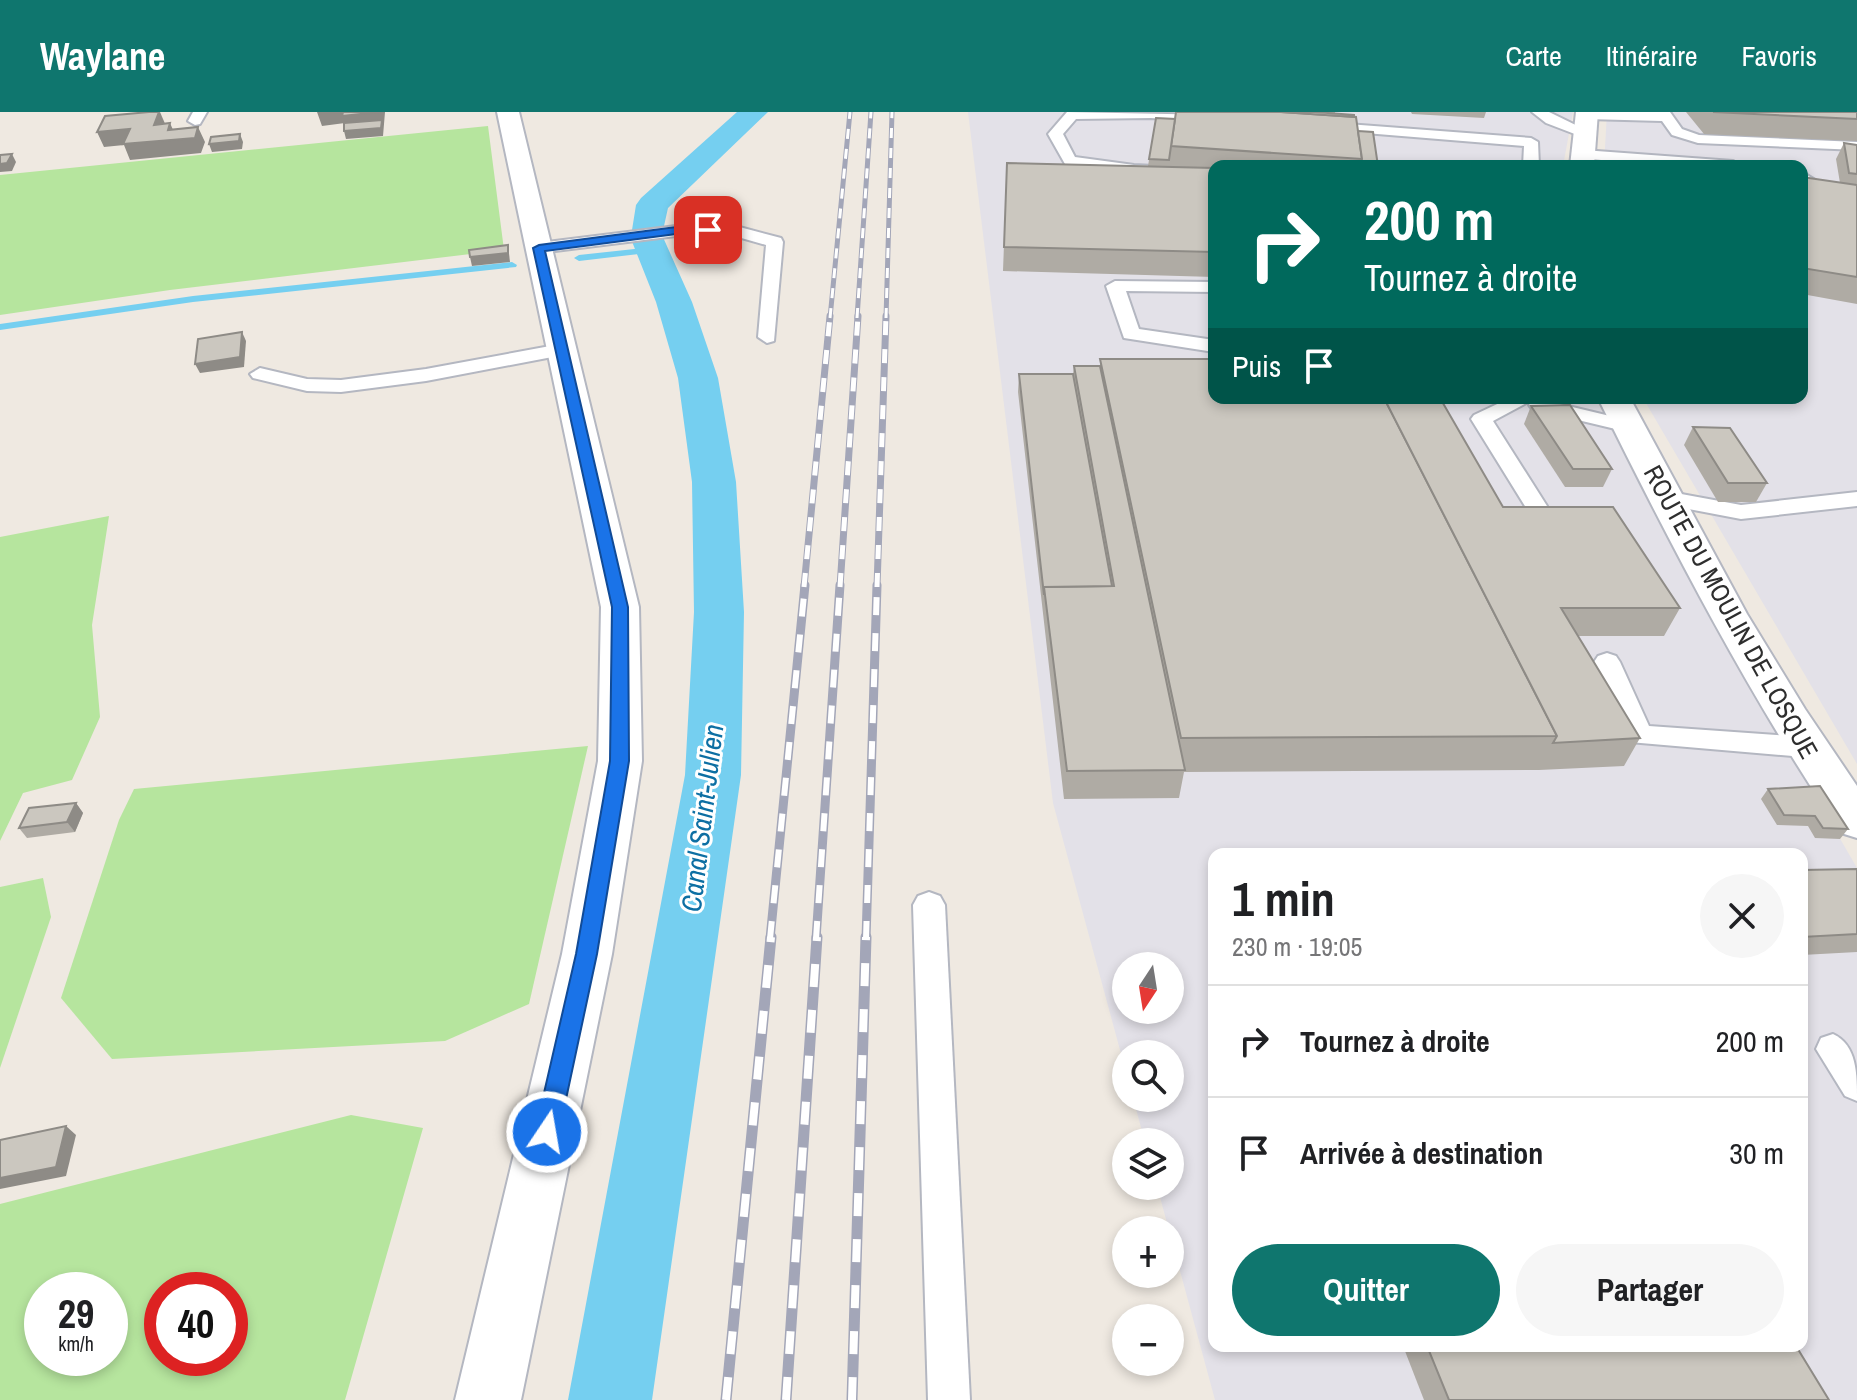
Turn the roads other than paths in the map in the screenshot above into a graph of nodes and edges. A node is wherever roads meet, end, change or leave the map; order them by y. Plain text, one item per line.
1 (508, 112) edge
2 (1539, 112) edge
3 (1665, 114) edge
4 (1230, 120) edge
5 (1310, 126) edge
6 (1585, 136) edge
7 (1857, 146) edge
8 (1531, 160) edge
9 (1648, 160) edge
10 (1208, 174) edge
11 (1808, 181) edge
12 (1857, 199) edge
13 (539, 248) junction
14 (1208, 287) edge
15 (767, 337) dead end
16 (1208, 345) edge
17 (561, 350) junction
18 (260, 374) dead end
19 (1510, 404) edge
20 (1552, 404) edge
21 (1621, 412) edge
22 (1665, 498) junction
23 (1857, 499) edge
24 (1536, 506) edge
25 (1607, 662) dead end
26 (1804, 747) junction
27 (1857, 821) edge
28 (929, 905) dead end
29 (1833, 1049) dead end
30 (1857, 1085) edge
31 (488, 1400) edge
32 (949, 1400) edge

1 - 13 street
2 - 6 lane
3 - 6 lane
3 - 7 lane
4 - 10 lane
5 - 8 lane
6 - 9 lane
11 - 12 lane
13 - 15 lane
13 - 17 street
14 - 16 lane
17 - 18 lane
17 - 31 street
19 - 24 lane
20 - 21 lane
21 - 22 street, ROUTE DU MOULIN DE LOSQUE
22 - 23 lane
22 - 26 street, ROUTE DU MOULIN DE LOSQUE
25 - 26 lane
26 - 27 street, ROUTE DU MOULIN DE LOSQUE
28 - 32 lane
29 - 30 lane

